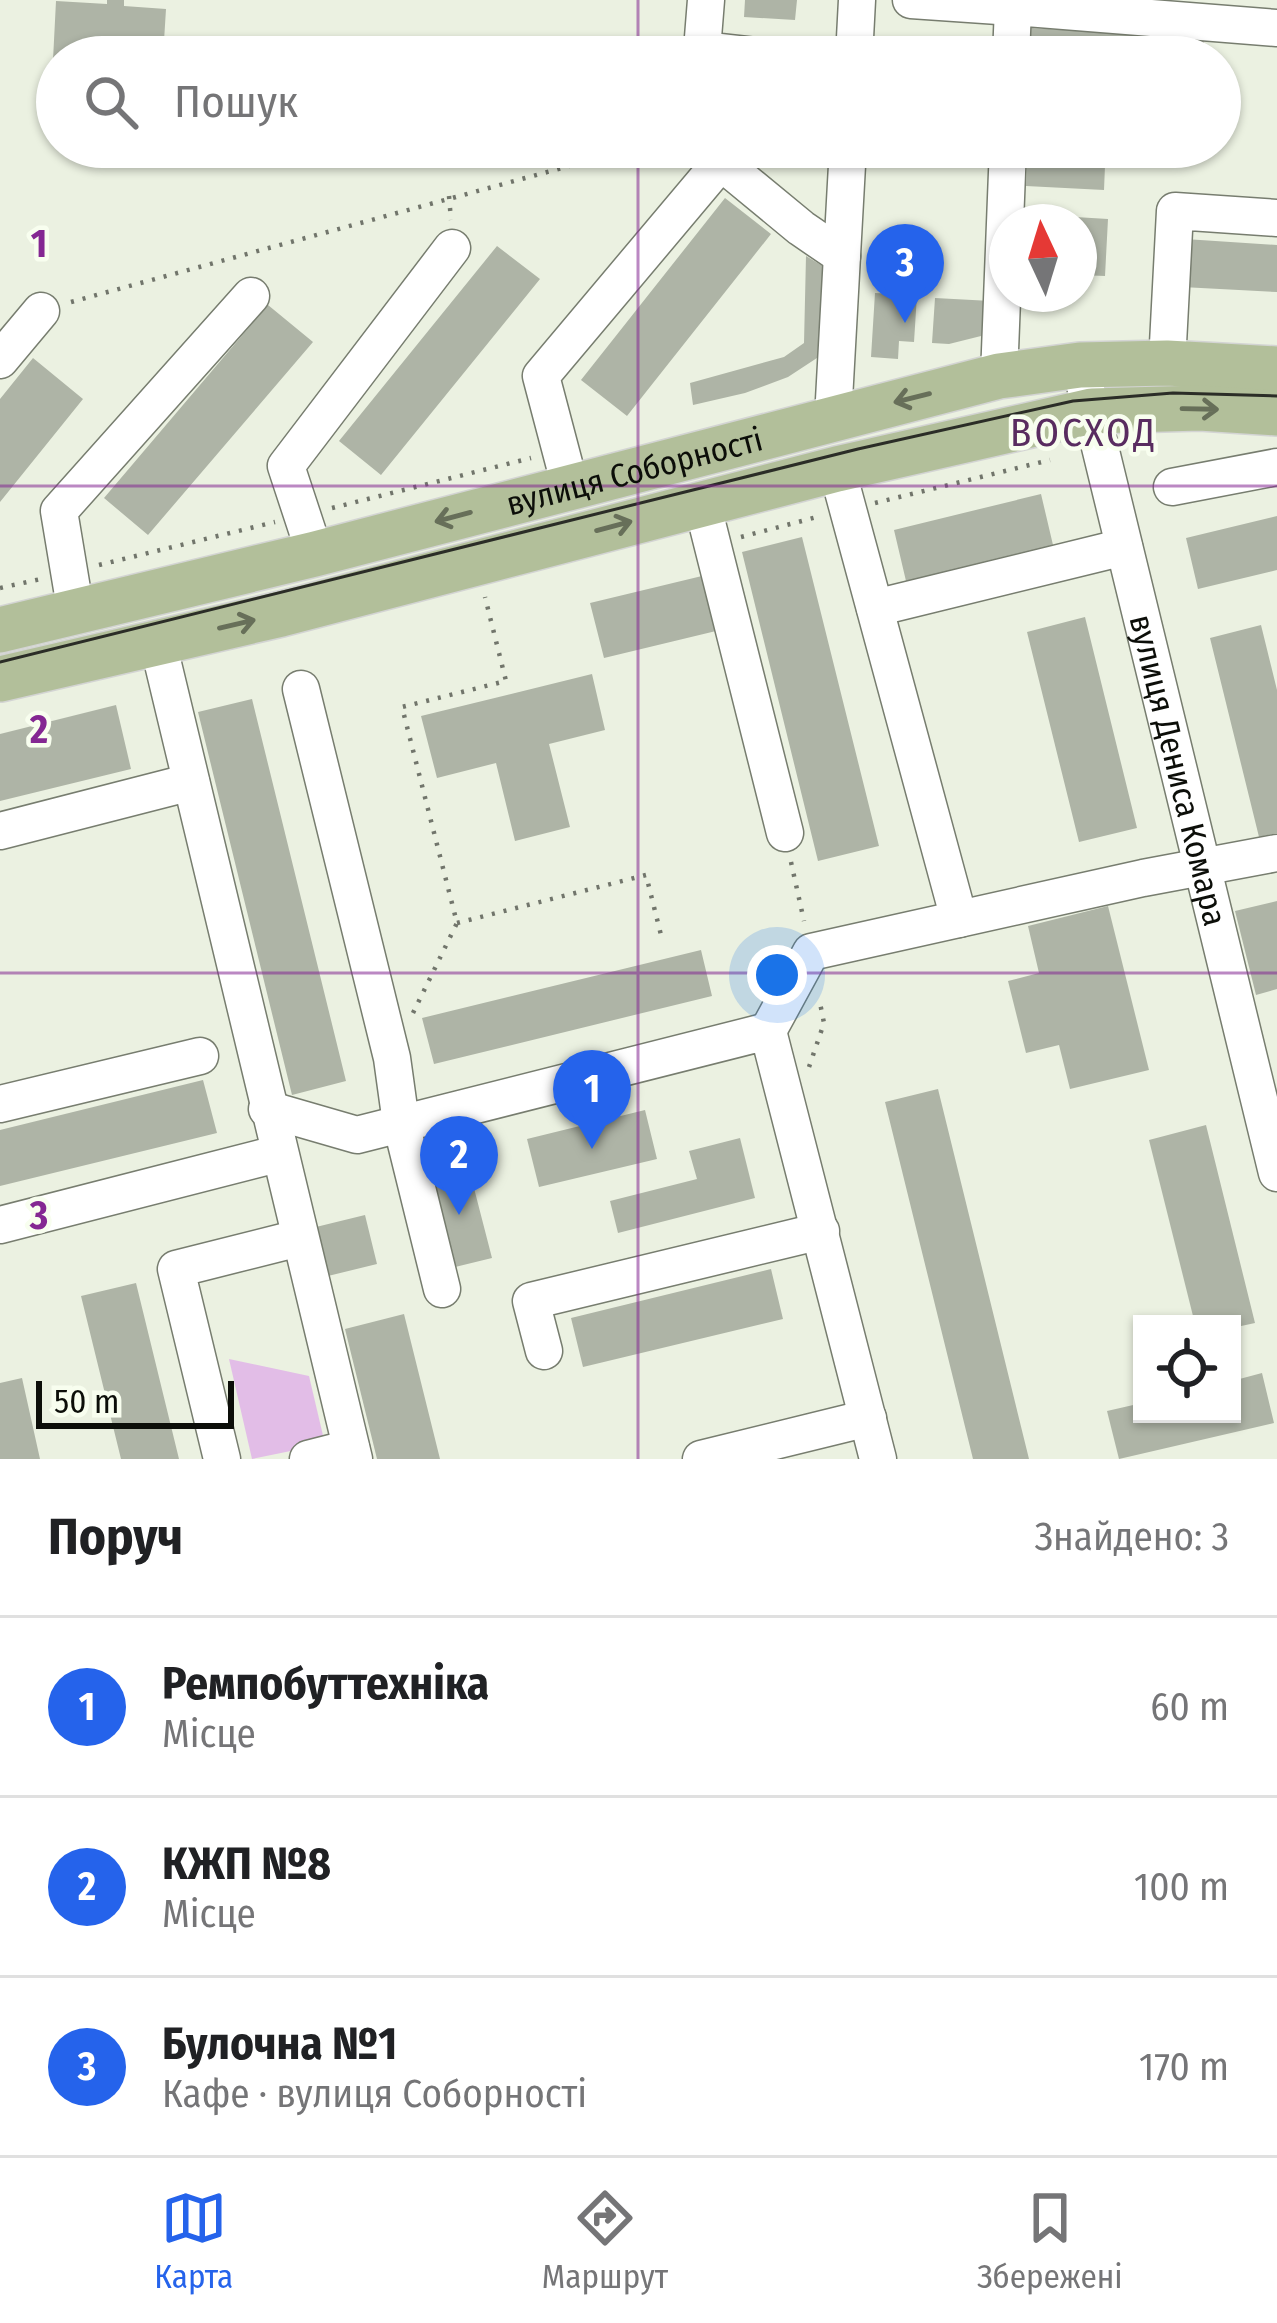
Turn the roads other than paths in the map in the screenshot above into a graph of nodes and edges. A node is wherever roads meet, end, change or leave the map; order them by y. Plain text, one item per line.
1 (706, 0) edge
2 (857, 0) edge
3 (911, 0) edge
4 (1013, 7) junction
5 (1277, 28) edge
6 (703, 36) edge
7 (855, 36) edge
8 (1012, 36) edge
9 (716, 168) edge
10 (728, 168) edge
11 (847, 168) edge
12 (1006, 168) edge
13 (1277, 218) edge
14 (452, 248) dead end
15 (842, 256) junction
16 (251, 296) dead end
17 (41, 311) road end
18 (0, 360) edge
19 (1168, 363) junction
20 (1080, 364) junction
21 (1277, 369) edge
22 (998, 376) junction
23 (1277, 412) edge
24 (833, 418) junction
25 (1096, 430) junction
26 (1277, 467) edge
27 (565, 468) junction
28 (1172, 487) dead end
29 (843, 489) junction
30 (707, 524) junction
31 (309, 534) junction
32 (1124, 547) junction
33 (73, 593) junction
34 (875, 608) junction
35 (0, 630) edge
36 (158, 643) junction
37 (0, 680) edge
38 (301, 689) dead end
39 (190, 782) junction
40 (0, 831) edge
41 (785, 833) dead end
42 (1277, 853) edge
43 (1203, 867) junction
44 (959, 920) junction
45 (768, 1030) junction
46 (200, 1056) dead end
47 (0, 1104) edge
48 (267, 1109) junction
49 (401, 1123) junction
50 (278, 1154) junction
51 (1277, 1173) edge
52 (1, 1223) edge
53 (821, 1231) junction
54 (299, 1238) junction
55 (442, 1289) dead end
56 (544, 1351) dead end
57 (868, 1418) junction
58 (352, 1453) edge
59 (222, 1459) edge
60 (308, 1459) edge
61 (701, 1459) edge
62 (878, 1459) edge

1 - 6 street
2 - 7 street
3 - 4 street
4 - 5 street
4 - 8 street
9 - 27 street
10 - 15 street
11 - 15 street
12 - 22 street
13 - 19 street
14 - 31 street
15 - 24 street
16 - 33 street
17 - 18 street
19 - 20 main road, вулиця Соборності
19 - 21 main road, вулиця Соборності
20 - 22 main road, вулиця Соборності
20 - 25 street, вулиця Дениса Комара
22 -> 24 main road, вулиця Соборності
25 -> 23 main road, вулиця Соборності
24 - 27 main road, вулиця Соборності
25 - 29 main road, вулиця Соборності
25 - 32 street, вулиця Дениса Комара
26 - 28 street
27 -> 31 main road, вулиця Соборності
29 - 30 main road, вулиця Соборності
29 - 34 street
36 -> 30 main road, вулиця Соборності
30 - 41 street
31 - 33 main road, вулиця Соборності
32 - 34 street
32 - 43 street, вулиця Дениса Комара
33 - 35 main road, вулиця Соборності
34 - 44 street
36 - 37 main road, вулиця Соборності
36 - 39 street
38 - 49 street
39 - 40 street
39 - 48 street
42 - 43 street
43 - 44 street
43 - 51 street, вулиця Дениса Комара
44 - 45 street
45 - 49 street
45 - 53 street
46 - 47 street
48 - 49 street
48 - 50 street
49 - 55 street
50 - 52 street
50 - 54 street
53 - 56 street
53 - 57 street
54 - 58 street
54 - 59 street
57 - 61 street
57 - 62 street
58 - 60 street

